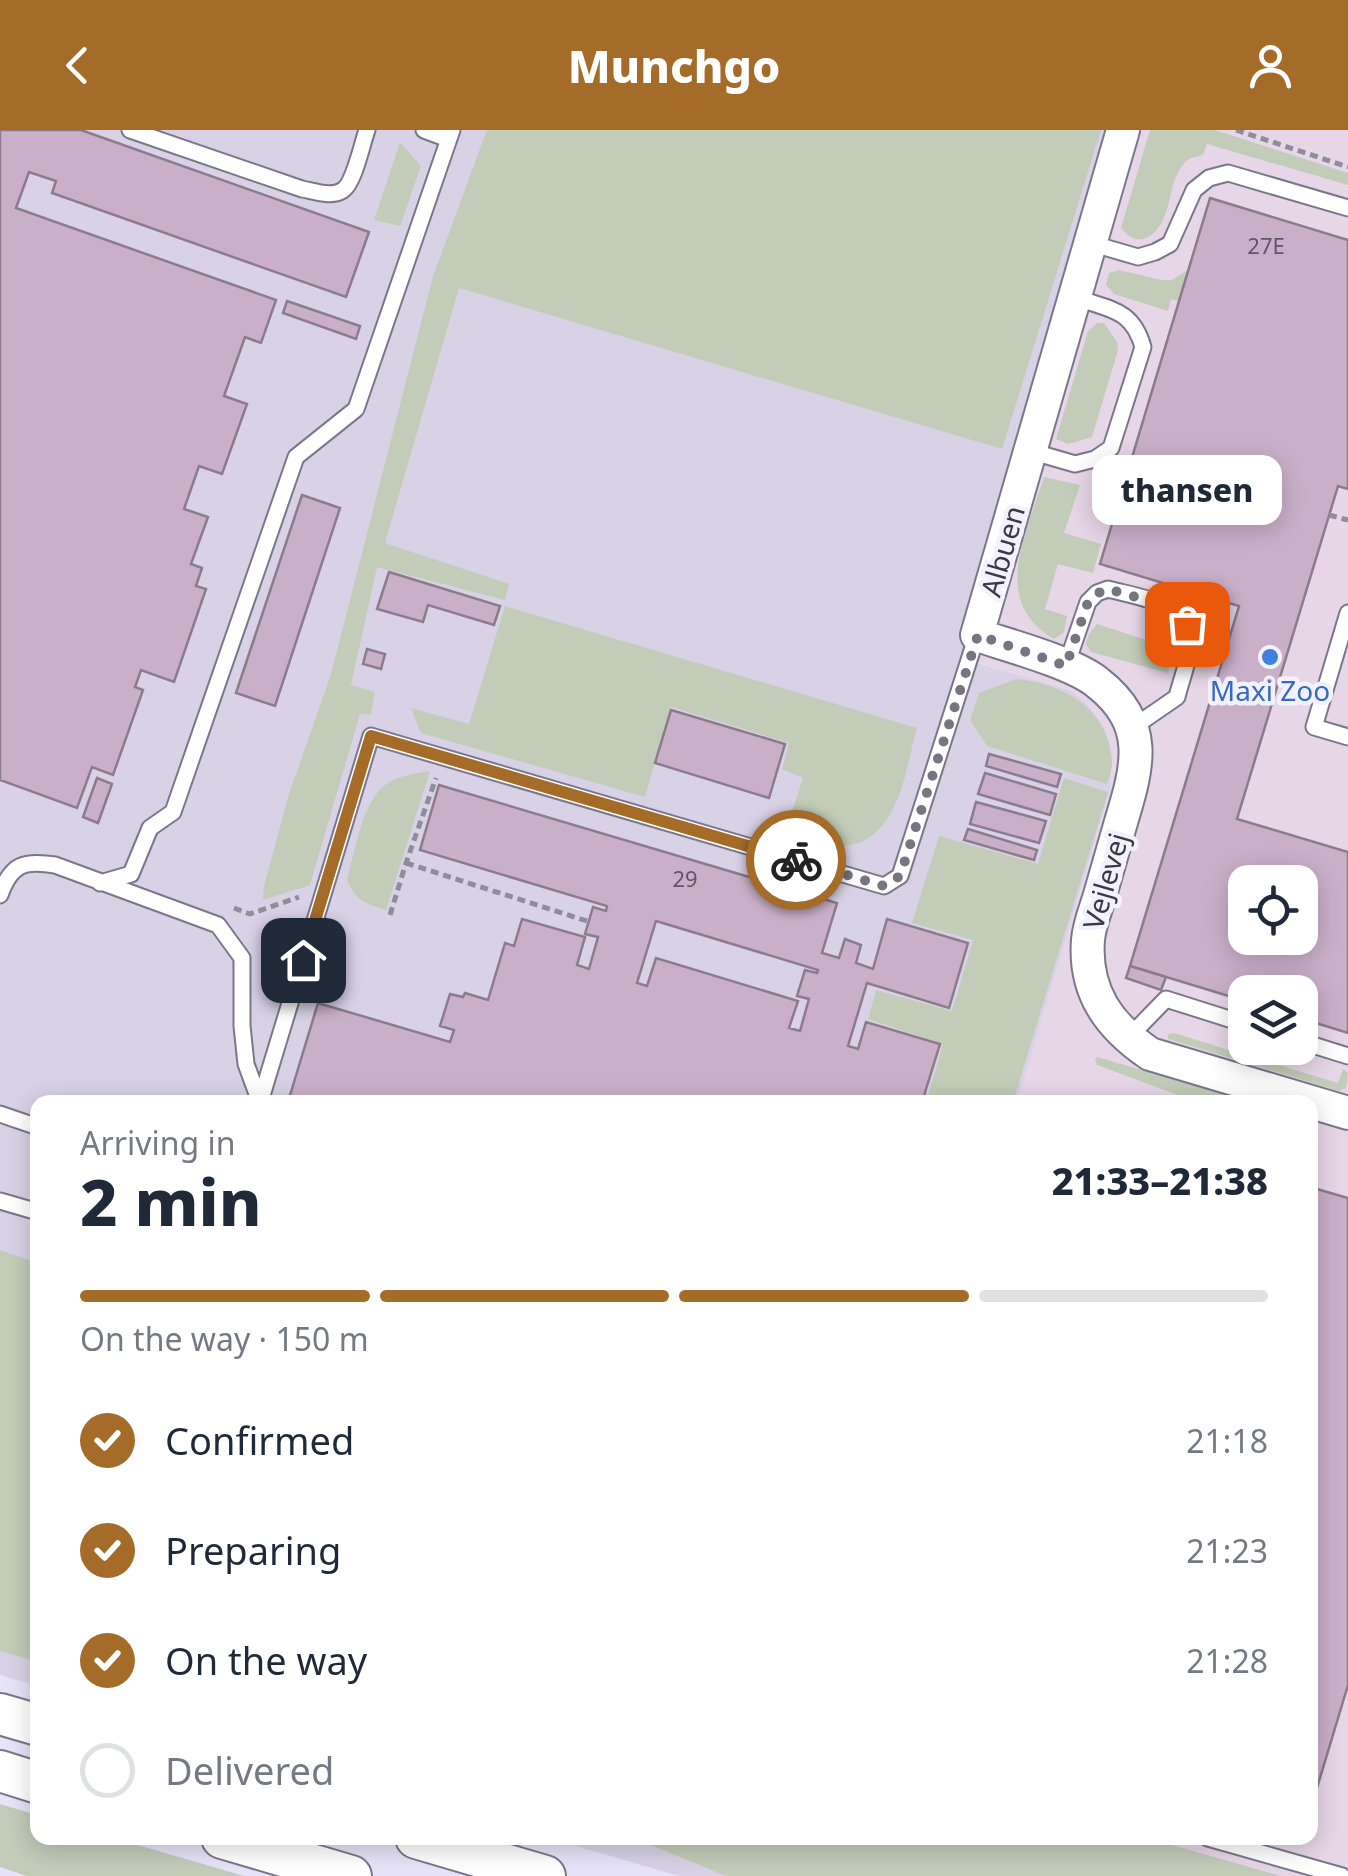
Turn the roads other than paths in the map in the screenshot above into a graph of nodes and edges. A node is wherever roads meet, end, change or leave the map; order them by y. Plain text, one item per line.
1 (130, 130) edge
2 (367, 130) edge
3 (424, 130) edge
4 (1123, 130) edge
5 (450, 134) edge
6 (1348, 208) edge
7 (1090, 243) junction
8 (1074, 297) junction
9 (1030, 451) junction
10 (1348, 613) edge
11 (978, 635) junction
12 (1066, 666) junction
13 (1132, 728) junction
14 (1348, 736) edge
15 (100, 883) junction
16 (0, 895) edge
17 (1228, 1019) edge
18 (1127, 1038) junction
19 (1318, 1047) edge
20 (1348, 1056) edge
21 (257, 1095) edge
22 (262, 1095) edge
23 (1288, 1095) edge
24 (1318, 1104) edge
25 (1348, 1113) edge
26 (0, 1114) edge
27 (30, 1124) edge
28 (0, 1201) edge
29 (30, 1210) edge
30 (0, 1714) edge
31 (30, 1723) edge
32 (0, 1772) edge
33 (30, 1780) edge
34 (246, 1845) edge
35 (440, 1845) edge
36 (1233, 1845) edge
37 (351, 1876) edge
38 (546, 1876) edge
39 (1342, 1876) edge

1 - 2 lane
3 - 5 lane
4 - 7 street, Albuen
5 - 15 lane
6 - 7 lane
7 - 8 street, Albuen
8 - 9 street, Albuen
8 - 9 lane
9 - 11 street, Albuen
10 - 14 lane
11 - 12 street
11 - 22 lane, Albuen
12 - 13 street
12 - 13 lane
13 - 18 street, Vejlevej
15 - 16 lane
15 - 21 lane
17 - 18 lane
18 - 23 street, Vejlevej
19 - 20 lane
24 - 25 street, Vejlevej
26 - 27 lane
28 - 29 lane
30 - 31 street
32 - 33 street
34 - 37 street
35 - 38 street
36 - 39 lane

